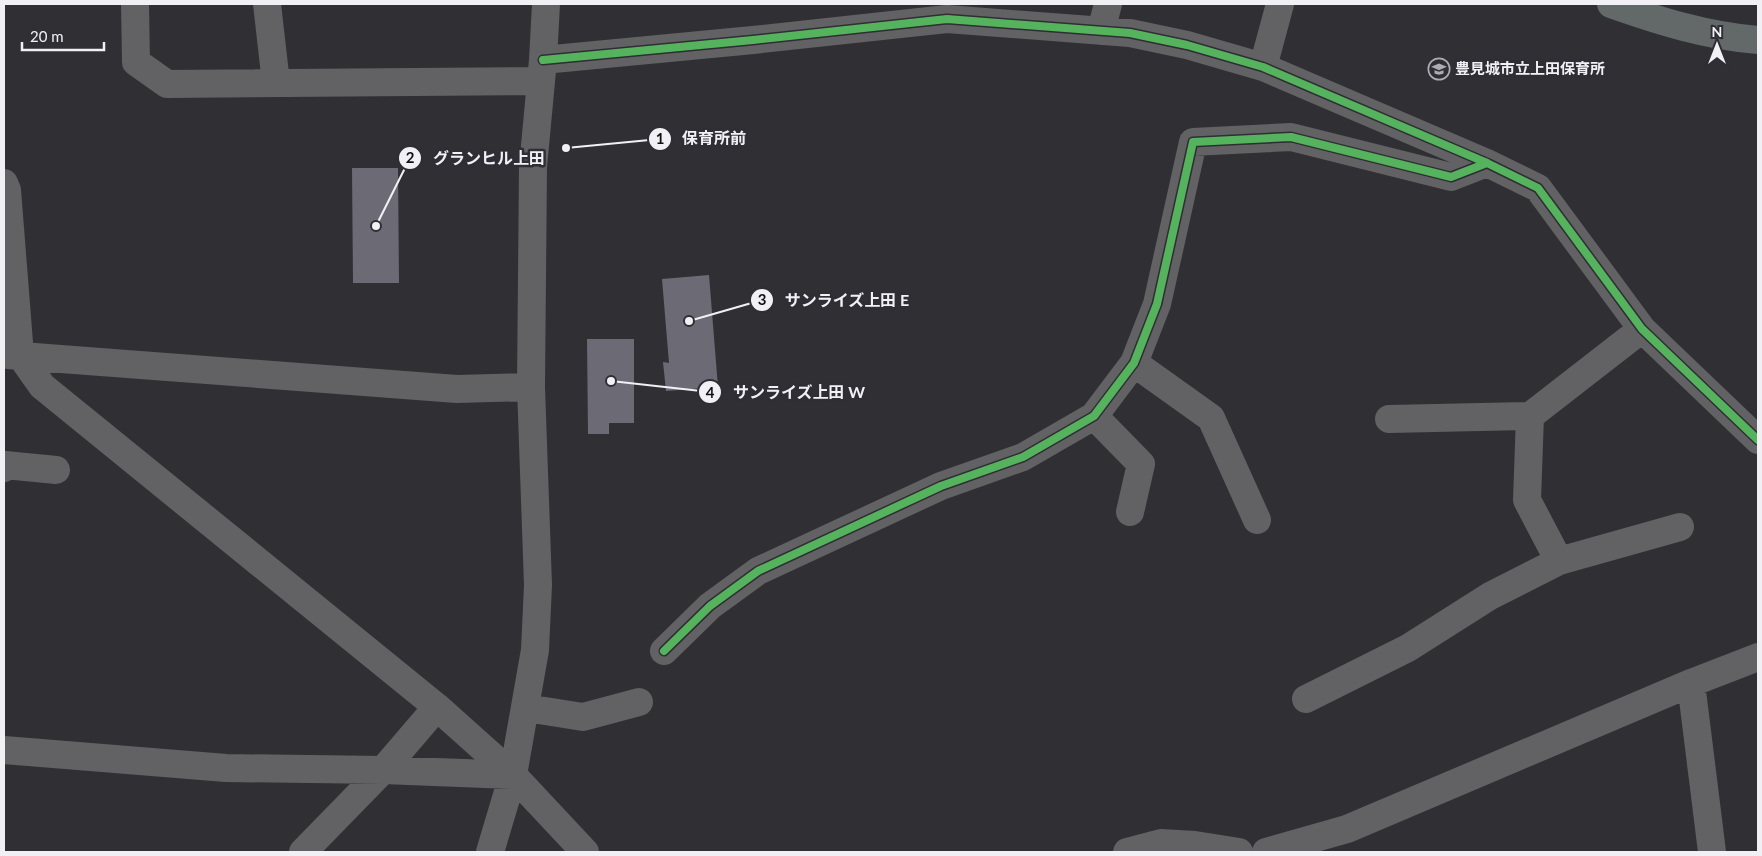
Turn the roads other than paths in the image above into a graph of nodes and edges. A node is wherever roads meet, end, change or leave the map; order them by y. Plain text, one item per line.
1 (135, 4) edge
2 (267, 4) edge
3 (546, 4) edge
4 (1108, 4) edge
5 (1280, 4) edge
6 (1611, 4) edge
7 (873, 15) edge
8 (1101, 30) junction
9 (1758, 40) edge
10 (1263, 67) junction
11 (542, 71) junction
12 (276, 83) junction
13 (1487, 162) junction
14 (4, 183) edge
15 (1642, 328) junction
16 (12, 355) edge
17 (1134, 362) junction
18 (531, 387) junction
19 (1094, 416) junction
20 (1530, 416) junction
21 (1389, 419) dead end
22 (1758, 440) edge
23 (4, 468) edge
24 (56, 470) dead end
25 (1130, 512) dead end
26 (1257, 520) dead end
27 (1680, 527) dead end
28 (1559, 561) junction
29 (664, 651) dead end
30 (1758, 657) edge
31 (1691, 683) junction
32 (1306, 699) dead end
33 (639, 702) dead end
34 (437, 707) junction
35 (526, 708) junction
36 (4, 750) edge
37 (383, 770) junction
38 (513, 775) junction
39 (303, 852) edge
40 (490, 852) edge
41 (585, 852) edge
42 (1127, 852) edge
43 (1239, 852) edge
44 (1266, 852) edge
45 (1712, 852) edge

1 - 12 street
2 - 12 street
3 - 11 street
4 - 8 street
5 - 10 street
6 - 9 main road
7 - 8 street
7 - 11 street
8 - 10 street
10 - 13 street
11 - 12 street
11 - 18 street
13 - 15 street
13 - 17 street
14 - 16 street
15 - 20 street
15 - 22 street
16 - 18 street
16 - 34 street
17 - 19 street
17 - 26 street
18 - 35 street
19 - 25 street
19 - 29 street
20 - 21 street
20 - 28 street
23 - 24 street
27 - 28 street
28 - 32 street
30 - 31 street
31 - 44 street
31 - 45 street
33 - 35 street
34 - 37 street
34 - 38 street
35 - 38 street
36 - 37 street
37 - 38 street
37 - 39 street
38 - 40 street
38 - 41 street
42 - 43 street

